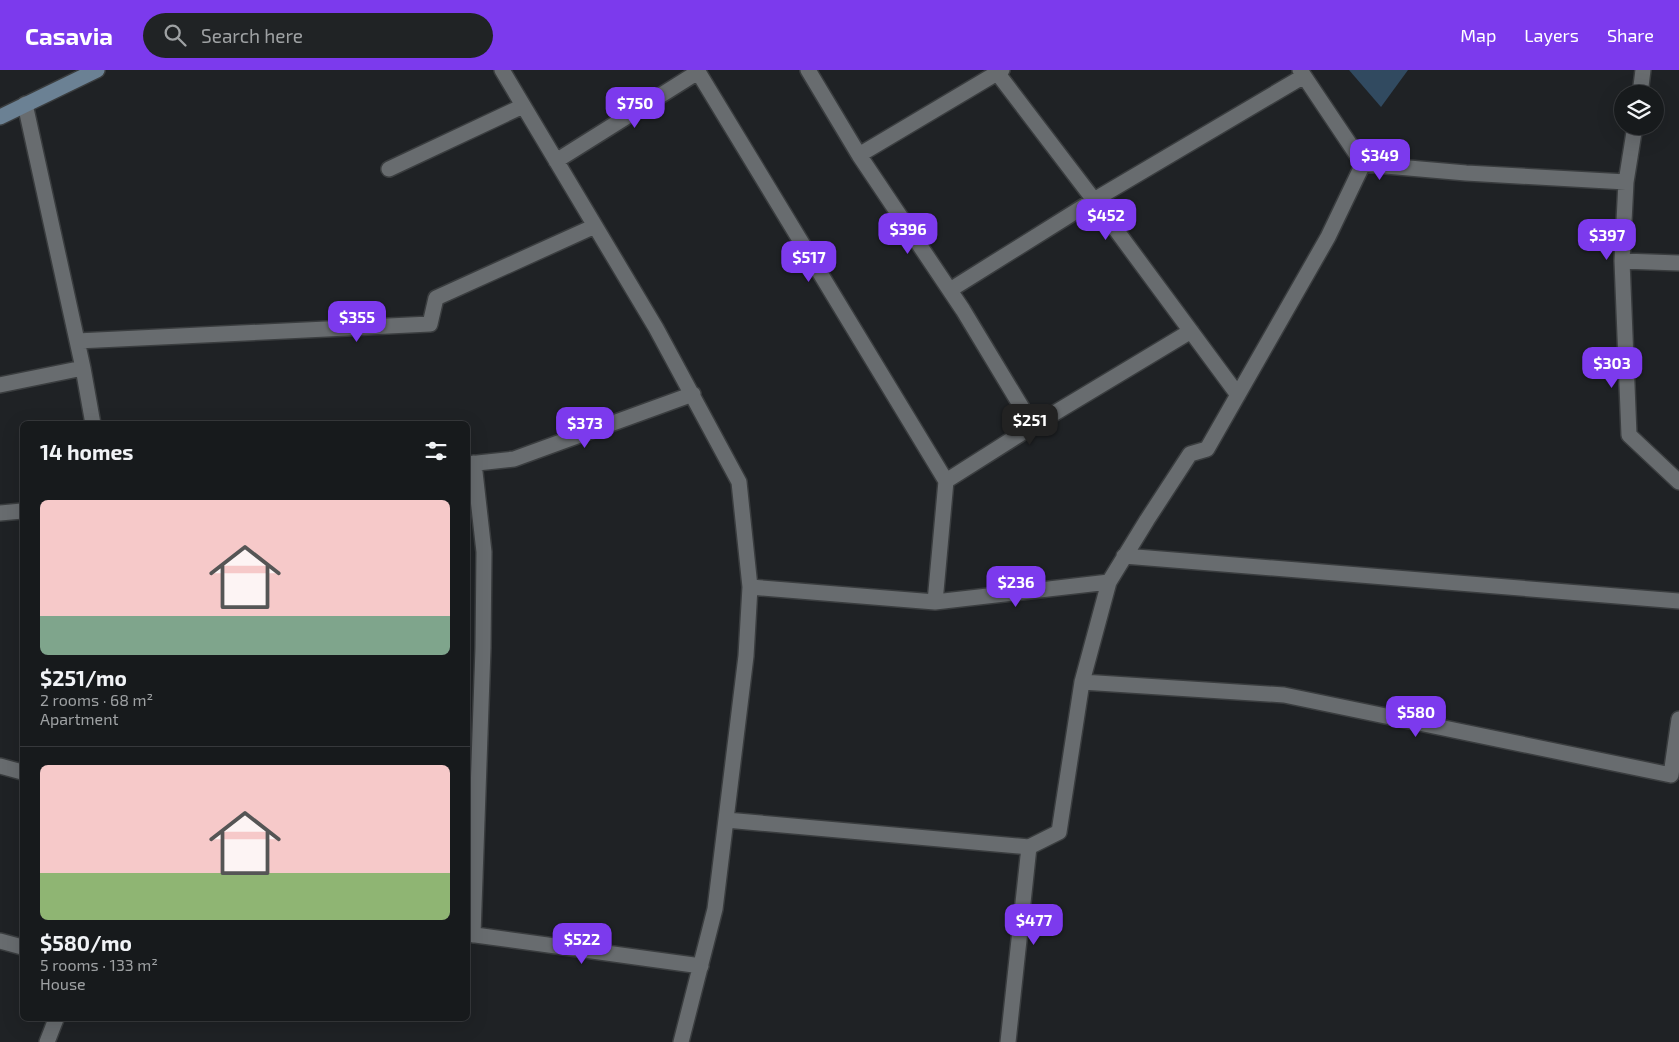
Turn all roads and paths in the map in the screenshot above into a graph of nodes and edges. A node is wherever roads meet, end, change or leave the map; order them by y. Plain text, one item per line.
1 (98, 70) edge
2 (502, 70) edge
3 (808, 70) edge
4 (1643, 70) edge
5 (698, 71) edge
6 (998, 71) edge
7 (1302, 73) edge
8 (1641, 85) edge
9 (25, 104) junction
10 (524, 106) junction
11 (0, 117) edge
12 (1634, 135) edge
13 (859, 155) junction
14 (556, 161) junction
15 (1363, 164) junction
16 (389, 169) dead end
17 (1626, 182) junction
18 (1094, 200) junction
19 (595, 226) junction
20 (1622, 261) junction
21 (1679, 263) edge
22 (950, 290) junction
23 (1191, 332) junction
24 (77, 341) junction
25 (82, 368) junction
26 (0, 384) edge
27 (692, 394) junction
28 (1238, 395) junction
29 (92, 421) edge
30 (1033, 426) junction
31 (471, 464) edge
32 (946, 481) junction
33 (1679, 482) edge
34 (20, 511) edge
35 (0, 513) edge
36 (1124, 556) junction
37 (1109, 582) junction
38 (750, 586) junction
39 (1679, 601) edge
40 (935, 602) junction
41 (1082, 682) junction
42 (1679, 719) edge
43 (0, 766) edge
44 (20, 771) edge
45 (726, 820) junction
46 (1029, 847) junction
47 (470, 935) edge
48 (0, 941) edge
49 (20, 947) edge
50 (701, 966) junction
51 (55, 1021) edge
52 (47, 1042) edge
53 (682, 1042) edge
54 (1008, 1042) edge

1 - 9 street
2 - 10 street
3 - 13 street
4 - 8 street
5 - 14 street
5 - 32 street
6 - 13 street
6 - 18 street
7 - 15 street
7 - 18 street
9 - 11 street
9 - 24 street
10 - 14 street
10 - 16 street
12 - 17 street
13 - 22 street
14 - 19 street
15 - 17 street
15 - 28 street
17 - 20 street
18 - 22 street
18 - 23 street
19 - 24 street
19 - 27 street
20 - 21 street
20 - 33 street
22 - 30 street
23 - 28 street
23 - 30 street
24 - 25 street
25 - 26 street
25 - 29 street
27 - 31 street
27 - 38 street
28 - 36 street
30 - 32 street
31 - 47 street
32 - 40 street
34 - 35 street
36 - 37 street
36 - 39 street
37 - 40 street
37 - 41 street
38 - 40 street
38 - 45 street
41 - 42 street
41 - 46 street
43 - 44 street
45 - 46 street
45 - 50 street
46 - 54 street
47 - 50 street
48 - 49 street
50 - 53 street
51 - 52 street

